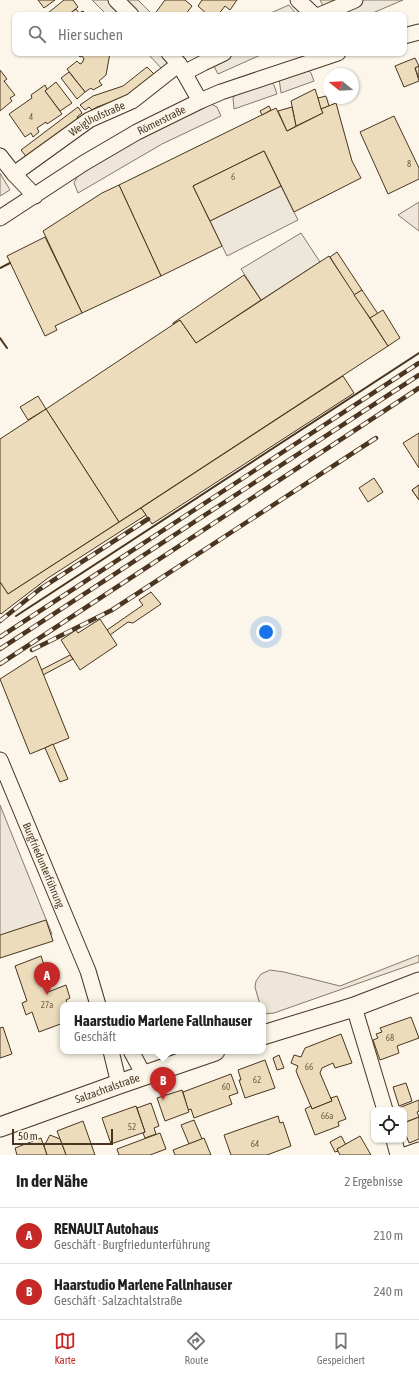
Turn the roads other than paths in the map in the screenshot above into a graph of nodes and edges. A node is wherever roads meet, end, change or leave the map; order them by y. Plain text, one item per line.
1 (116, 0) edge
2 (298, 0) edge
3 (355, 0) edge
4 (128, 12) edge
5 (311, 12) edge
6 (319, 12) edge
7 (419, 32) edge
8 (407, 35) edge
9 (171, 56) edge
10 (216, 56) edge
11 (328, 56) edge
12 (182, 69) junction
13 (200, 101) junction
14 (0, 156) edge
15 (14, 174) junction
16 (35, 196) junction
17 (0, 218) edge
18 (0, 760) edge
19 (88, 971) junction
20 (419, 982) edge
21 (97, 1002) edge
22 (104, 1002) edge
23 (354, 1007) junction
24 (266, 1034) edge
25 (112, 1054) edge
26 (133, 1054) edge
27 (207, 1054) edge
28 (144, 1075) junction
29 (119, 1084) junction
30 (384, 1107) edge
31 (0, 1127) edge
32 (395, 1143) edge
33 (419, 1150) edge
34 (398, 1155) edge
35 (404, 1155) edge

1 - 4 street
2 - 5 street
3 - 6 street
7 - 8 street
9 - 12 street
10 - 12 street, Weiglhofstraße
11 - 13 street, Römerstraße
12 - 13 street
12 - 15 street, Weiglhofstraße
13 - 16 street, Römerstraße
14 - 15 street
15 - 16 street
16 - 17 street, Römerstraße
18 - 19 street, Burgfriedunterführung
19 - 21 street, Burgfriedunterführung
19 - 22 street, Burgfriedunterführung
20 - 23 main road
23 - 24 main road
23 - 30 street
25 - 29 street
26 - 28 street
27 - 28 main road, Salzachtalstraße
28 - 29 main road, Salzachtalstraße
29 - 31 main road, Salzachtalstraße
32 - 34 street
33 - 35 street

